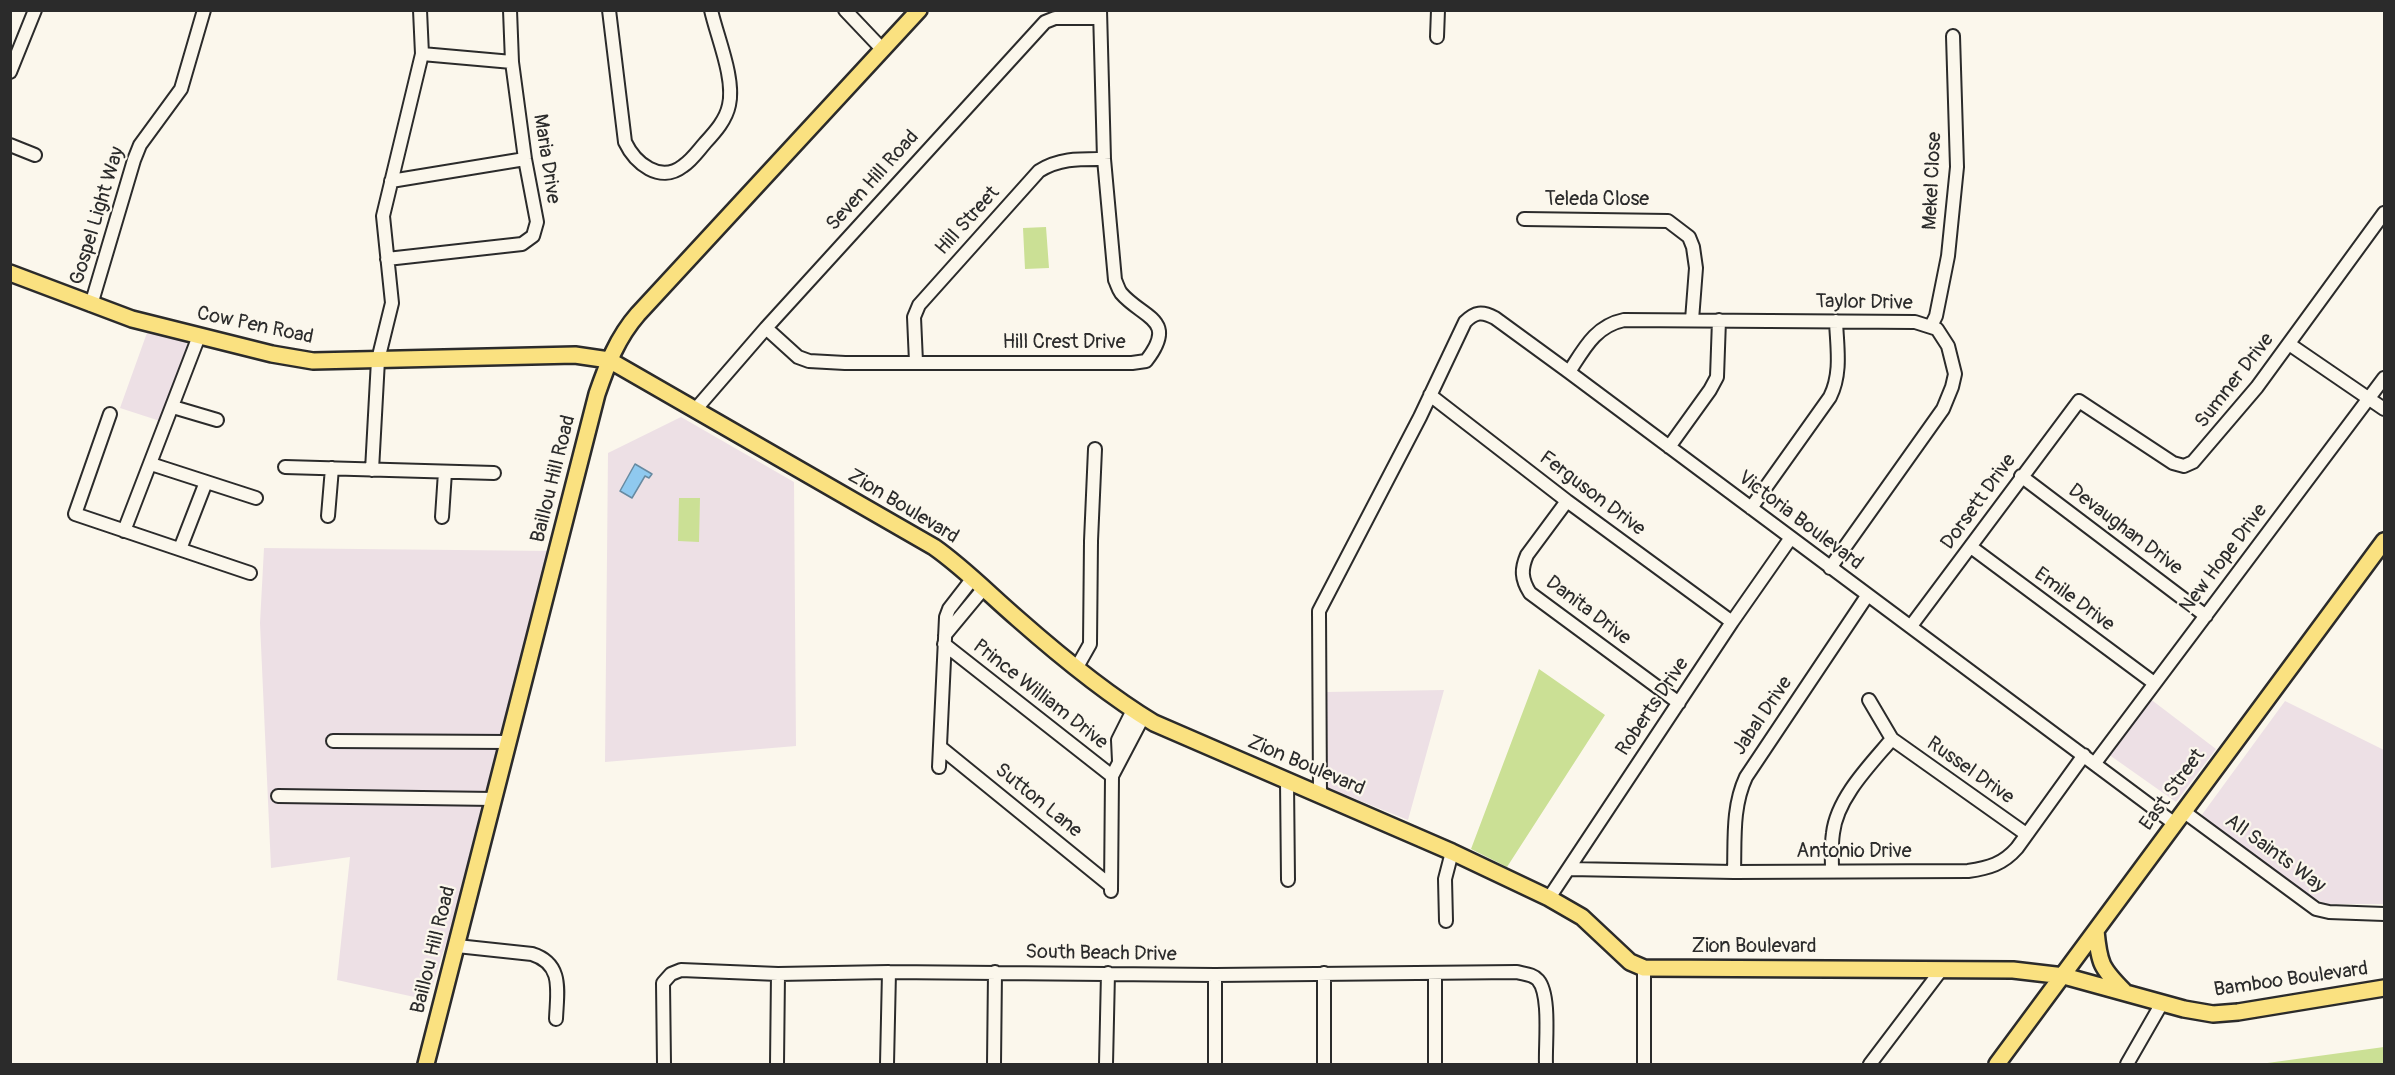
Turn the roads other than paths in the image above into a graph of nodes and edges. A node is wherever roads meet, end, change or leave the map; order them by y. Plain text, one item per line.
1 (34, 10) edge
2 (204, 10) edge
3 (420, 10) edge
4 (510, 10) edge
5 (609, 10) edge
6 (711, 10) edge
7 (845, 10) edge
8 (919, 10) edge
9 (1438, 10) edge
10 (1100, 14) edge
11 (1953, 36) dead end
12 (1437, 37) dead end
13 (883, 50) junction
14 (422, 54) junction
15 (512, 62) junction
16 (10, 72) edge
17 (10, 145) edge
18 (35, 155) dead end
19 (525, 159) junction
20 (1104, 159) junction
21 (391, 181) junction
22 (2385, 213) edge
23 (1524, 219) dead end
24 (387, 259) junction
25 (10, 273) edge
26 (91, 305) junction
27 (1692, 320) junction
28 (1719, 320) junction
29 (1836, 321) junction
30 (1931, 326) junction
31 (766, 328) junction
32 (199, 336) junction
33 (2289, 344) junction
34 (378, 360) junction
35 (609, 360) junction
36 (916, 362) junction
37 (1569, 372) junction
38 (2385, 378) edge
39 (1430, 395) junction
40 (2369, 398) junction
41 (2079, 401) joint
42 (173, 407) junction
43 (2385, 409) edge
44 (695, 410) junction
45 (110, 414) dead end
46 (217, 420) dead end
47 (1669, 447) junction
48 (1095, 449) dead end
49 (152, 464) junction
50 (285, 467) dead end
51 (332, 468) junction
52 (372, 470) junction
53 (445, 472) junction
54 (494, 473) dead end
55 (2021, 476) junction
56 (206, 482) junction
57 (256, 498) dead end
58 (1567, 501) junction
59 (1750, 508) junction
60 (328, 516) dead end
61 (442, 517) dead end
62 (124, 531) junction
63 (1790, 538) junction
64 (2385, 541) edge
65 (1971, 547) junction
66 (180, 549) junction
67 (1830, 568) junction
68 (250, 573) dead end
69 (979, 583) junction
70 (1868, 596) junction
71 (2206, 616) junction
72 (1732, 622) junction
73 (1911, 626) junction
74 (945, 640) junction
75 (1077, 667) junction
76 (2154, 683) junction
77 (1869, 700) dead end
78 (1679, 703) junction
79 (1138, 713) junction
80 (1892, 739) junction
81 (333, 741) dead end
82 (509, 742) junction
83 (940, 747) junction
84 (2084, 755) junction
85 (2095, 763) junction
86 (939, 767) dead end
87 (1112, 776) junction
88 (1287, 781) junction
89 (1320, 795) junction
90 (278, 796) dead end
91 (494, 799) junction
92 (2179, 818) junction
93 (2026, 834) junction
94 (1452, 852) junction
95 (1569, 868) junction
96 (1832, 871) junction
97 (1734, 872) junction
98 (1287, 880) dead end
99 (1550, 898) junction
100 (2385, 914) edge
101 (1446, 921) dead end
102 (2096, 931) junction
103 (457, 946) junction
104 (1644, 968) junction
105 (1942, 969) junction
106 (889, 972) junction
107 (995, 972) junction
108 (1107, 973) junction
109 (1324, 973) junction
110 (1436, 973) junction
111 (778, 974) junction
112 (1215, 975) junction
113 (2064, 976) junction
114 (2385, 988) edge
115 (2125, 992) junction
116 (2162, 1003) junction
117 (556, 1019) dead end
118 (426, 1065) edge
119 (664, 1065) edge
120 (777, 1065) edge
121 (887, 1065) edge
122 (994, 1065) edge
123 (1106, 1065) edge
124 (1215, 1065) edge
125 (1324, 1065) edge
126 (1435, 1065) edge
127 (1546, 1065) edge
128 (1644, 1065) edge
129 (1870, 1065) edge
130 (1997, 1065) edge
131 (2127, 1065) edge

1 - 16 street
2 - 26 street, Gospel Light Way
3 - 14 street
4 - 15 street, Maria Drive
5 - 6 street
7 - 13 street
8 - 13 main road, Baillou Hill Road
9 - 12 street
10 - 20 street, Hill Crest Drive
10 - 31 street, Seven Hill Road
11 - 30 street, Mekel Close
13 - 35 main road, Baillou Hill Road
14 - 15 street
14 - 21 street
15 - 19 street, Maria Drive
17 - 18 street
19 - 21 street
19 - 24 street, Maria Drive
20 - 36 street, Hill Street
20 - 36 street, Hill Crest Drive
21 - 24 street
22 - 33 street, Sumner Drive
23 - 27 street, Teleda Close
24 - 34 street
25 - 26 main road, Cow Pen Road
26 - 32 main road, Cow Pen Road
27 - 28 street, Taylor Drive
27 - 37 street, Taylor Drive
28 - 29 street, Taylor Drive
28 - 47 street
29 - 30 street, Taylor Drive
29 - 59 street
30 - 67 street, Taylor Drive
31 - 36 street, Hill Crest Drive
31 - 44 street, Seven Hill Road
32 - 34 main road, Cow Pen Road
32 - 42 street
33 - 40 street
33 - 41 street, Sumner Drive
34 - 35 main road, Cow Pen Road
34 - 52 street
35 - 44 main road, Zion Boulevard
35 - 82 main road, Baillou Hill Road
37 - 39 street, Victoria Boulevard
37 - 47 street, Victoria Boulevard
38 - 40 street, New Hope Drive
39 - 58 street, Ferguson Drive
39 - 89 street
40 - 43 street
40 - 71 street, New Hope Drive
41 - 55 street, Dorsett Drive
42 - 46 street
42 - 49 street
44 - 69 main road, Zion Boulevard
45 - 62 street
47 - 59 street, Victoria Boulevard
48 - 75 street
49 - 56 street
49 - 62 street
50 - 51 street
51 - 52 street
51 - 60 street
52 - 53 street
53 - 54 street
53 - 61 street
55 - 65 street, Dorsett Drive
55 - 71 street, Devaughan Drive
56 - 57 street
56 - 66 street
58 - 72 street, Ferguson Drive
58 - 78 street, Danita Drive
59 - 63 street, Victoria Boulevard
62 - 66 street
63 - 67 street, Victoria Boulevard
63 - 72 street, Roberts Drive
64 - 92 main road, East Street
65 - 73 street, Dorsett Drive
65 - 76 street, Emile Drive
66 - 68 street
67 - 70 street, Victoria Boulevard
69 - 74 street
69 - 75 main road, Zion Boulevard
70 - 73 street, Victoria Boulevard
70 - 97 street, Jabal Drive
71 - 76 street, New Hope Drive
72 - 78 street, Roberts Drive
73 - 84 street, Victoria Boulevard
74 - 83 street
74 - 87 street, Prince William Drive
75 - 79 main road, Zion Boulevard
76 - 85 street, New Hope Drive
77 - 80 street, Russel Drive
78 - 95 street, Roberts Drive
79 - 87 street
79 - 88 main road, Zion Boulevard
80 - 93 street, Russel Drive
80 - 96 street
81 - 82 street
82 - 91 main road, Baillou Hill Road
83 - 86 street
83 - 87 street, Sutton Lane
84 - 85 street, Victoria Boulevard
84 - 93 street, Antonio Drive
85 - 92 street, Victoria Boulevard
88 - 89 main road, Zion Boulevard
88 - 98 street
89 - 94 main road, Zion Boulevard
90 - 91 street
91 - 103 main road, Baillou Hill Road
92 - 100 street, All Saints Way
92 - 102 main road, East Street
93 - 96 street, Antonio Drive
94 - 99 main road, Zion Boulevard
94 - 101 street
95 - 97 street, Antonio Drive
95 - 99 street, Roberts Drive
96 - 97 street, Antonio Drive
99 - 104 main road, Zion Boulevard
102 - 113 main road, East Street
102 - 115 main road
103 - 117 street
103 - 118 main road, Baillou Hill Road
104 - 105 main road, Zion Boulevard
104 - 128 street
105 - 113 main road, Zion Boulevard
105 - 129 street
106 - 107 street, South Beach Drive
106 - 111 street, South Beach Drive
106 - 121 street
107 - 108 street, South Beach Drive
107 - 122 street
108 - 112 street, South Beach Drive
108 - 123 street
109 - 110 street, South Beach Drive
109 - 112 street, South Beach Drive
109 - 125 street
110 - 126 street
110 - 127 street, South Beach Drive
111 - 119 street, South Beach Drive
111 - 120 street
112 - 124 street
113 - 115 main road, Bamboo Boulevard
113 - 130 main road, East Street
114 - 116 main road, Bamboo Boulevard
115 - 116 main road, Bamboo Boulevard
116 - 131 street

